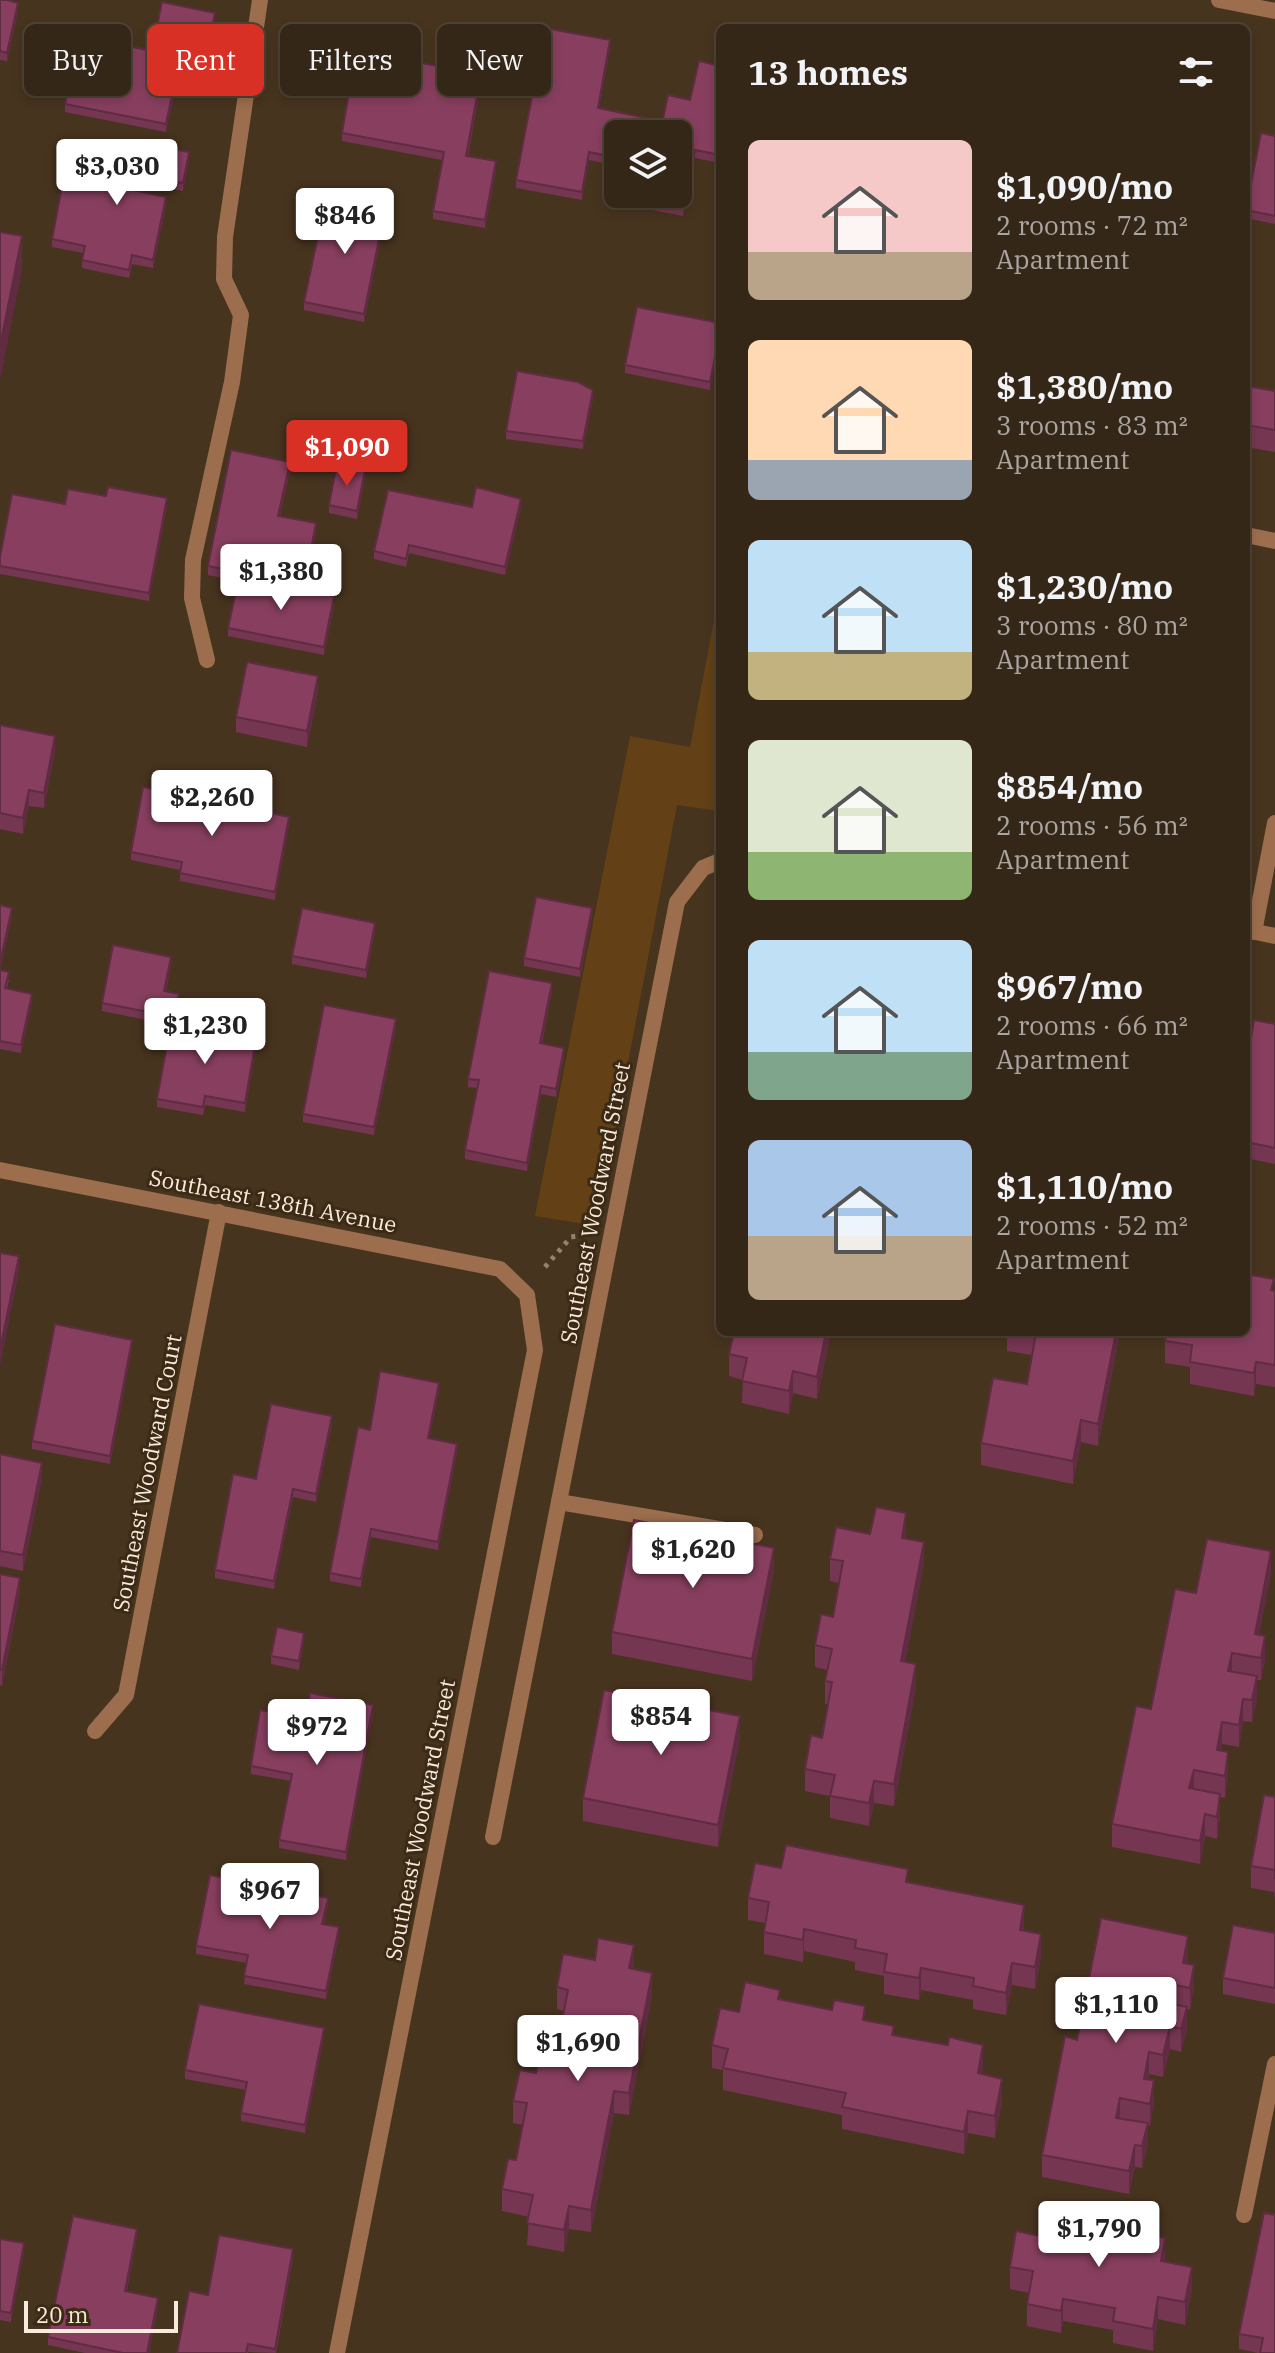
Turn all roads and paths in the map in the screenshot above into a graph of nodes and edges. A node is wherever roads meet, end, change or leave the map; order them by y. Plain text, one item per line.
1 (260, 0) edge
2 (1219, 0) edge
3 (1275, 11) edge
4 (1250, 536) edge
5 (1275, 541) edge
6 (207, 660) dead end
7 (1275, 823) edge
8 (716, 863) edge
9 (1250, 931) edge
10 (1275, 936) edge
11 (0, 1170) edge
12 (219, 1212) junction
13 (612, 1232) junction
14 (527, 1295) junction
15 (559, 1502) junction
16 (755, 1535) dead end
17 (95, 1731) dead end
18 (493, 1837) dead end
19 (1275, 2064) edge
20 (1244, 2215) dead end
21 (337, 2353) edge

1 - 6 street
2 - 3 street
4 - 5 street
7 - 9 street
8 - 13 street, Southeast Woodward Street
9 - 10 street
11 - 12 street, Southeast 138th Avenue
12 - 14 street, Southeast 138th Avenue
12 - 17 street, Southeast Woodward Court
13 - 14 path
13 - 15 street, Southeast Woodward Street
14 - 21 street, Southeast Woodward Street
15 - 16 street
15 - 18 street, Southeast Woodward Street
19 - 20 street

